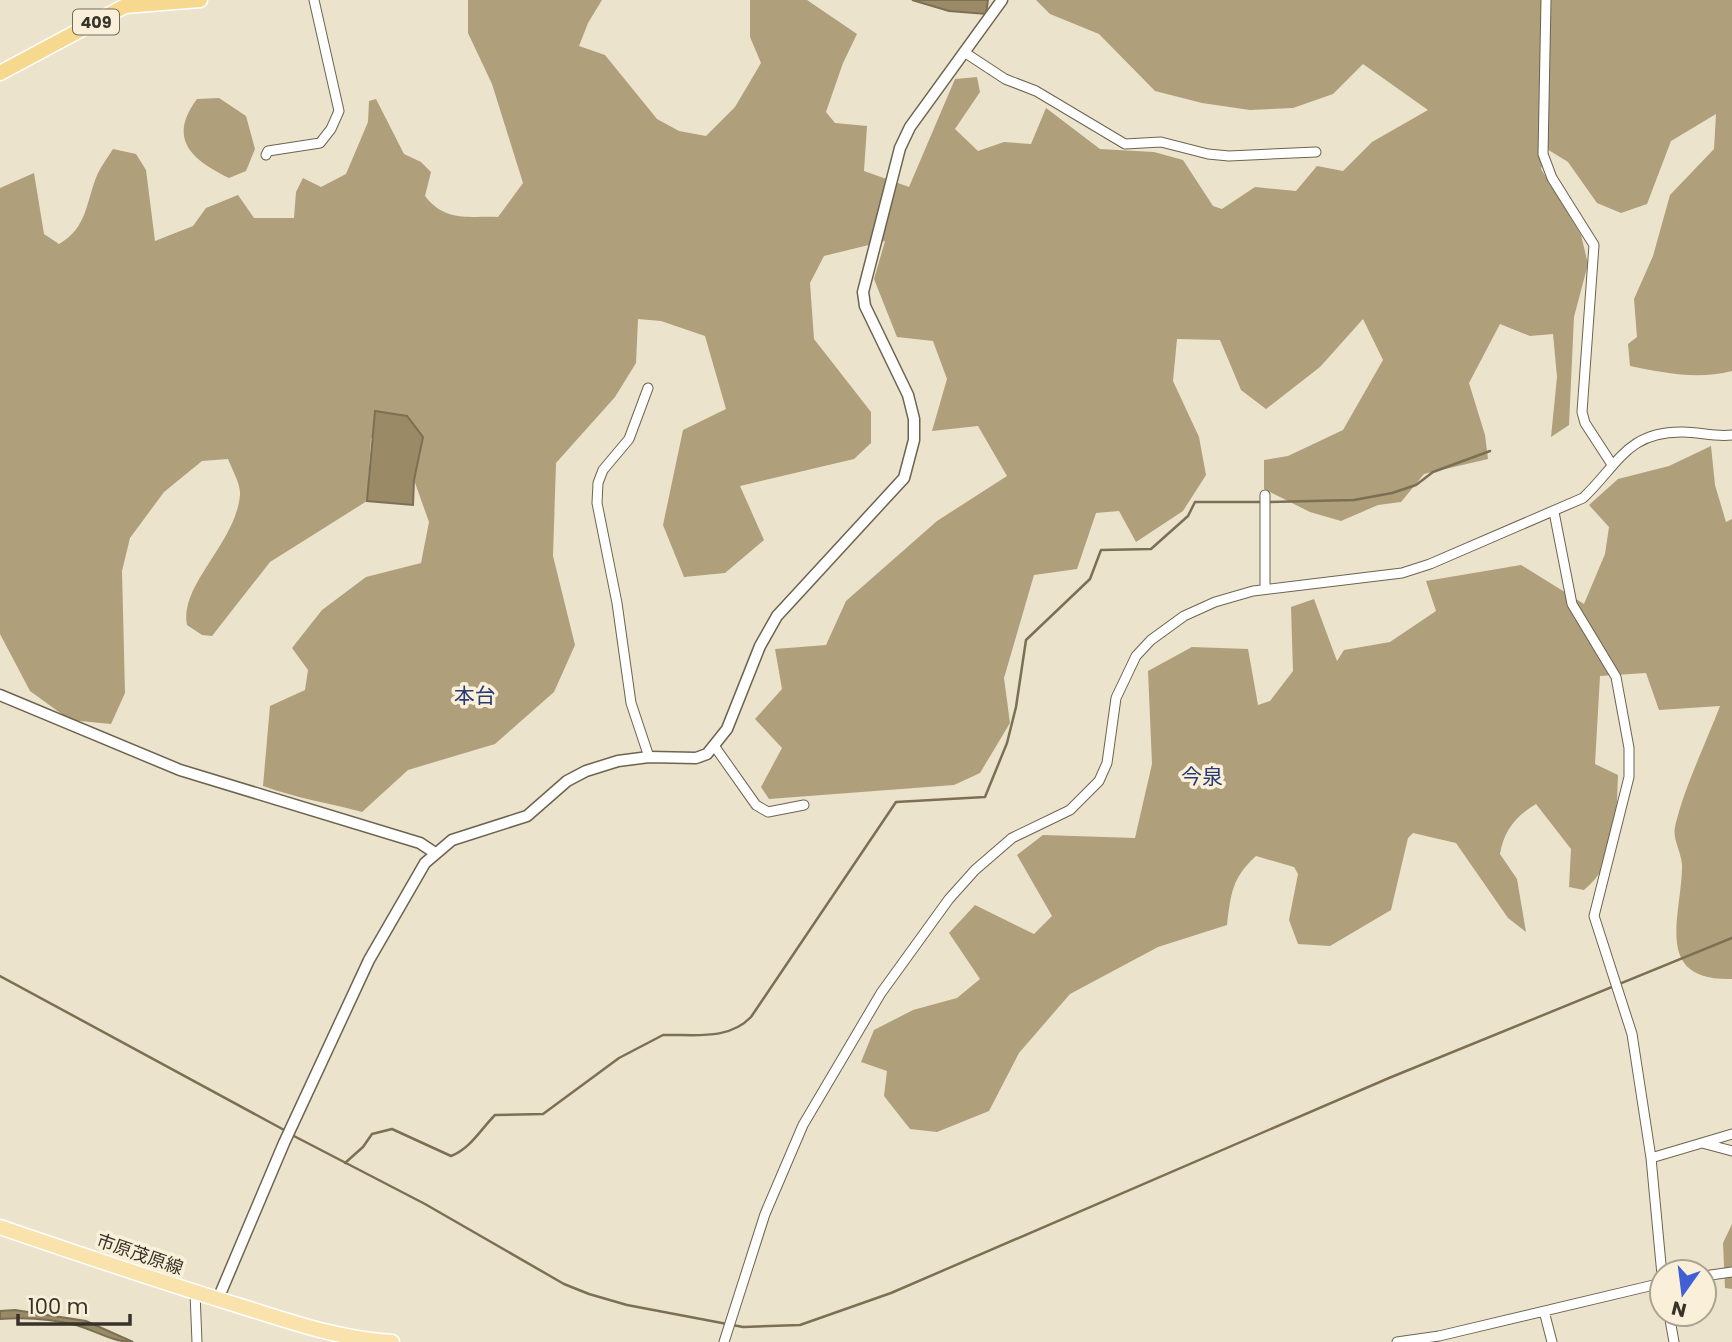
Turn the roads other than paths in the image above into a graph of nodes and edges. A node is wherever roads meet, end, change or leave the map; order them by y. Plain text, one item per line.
1 (200, 0) edge
2 (314, 0) edge
3 (1546, 0) edge
4 (997, 3) edge
5 (964, 52) junction
6 (0, 73) edge
7 (1316, 152) dead end
8 (267, 155) dead end
9 (648, 388) dead end
10 (1732, 435) edge
11 (1611, 463) junction
12 (1265, 495) dead end
13 (1554, 512) junction
14 (1265, 589) junction
15 (0, 695) edge
16 (715, 747) junction
17 (649, 757) junction
18 (804, 805) dead end
19 (435, 853) junction
20 (1732, 1134) edge
21 (1702, 1143) junction
22 (1732, 1152) edge
23 (1651, 1158) junction
24 (0, 1227) edge
25 (1660, 1258) edge
26 (1648, 1286) edge
27 (195, 1293) junction
28 (218, 1299) junction
29 (1544, 1311) junction
30 (1451, 1337) edge
31 (725, 1338) edge
32 (197, 1342) edge
33 (392, 1342) edge
34 (1397, 1342) edge
35 (1552, 1342) edge

1 - 6 highway, 409
2 - 8 street
3 - 11 street
4 - 5 street
5 - 7 street
5 - 16 street
9 - 17 street
10 - 11 street
11 - 13 street
12 - 14 street
13 - 14 street
13 - 23 street
14 - 31 street
15 - 19 street
16 - 17 street
16 - 18 street
17 - 19 street
19 - 28 street
20 - 21 street
21 - 22 street
21 - 23 street
23 - 25 street
24 - 27 main road, 市原茂原線
26 - 29 street
27 - 28 main road, 市原茂原線
27 - 32 street
28 - 33 main road, 市原茂原線
29 - 30 street
29 - 35 street
30 - 34 street

